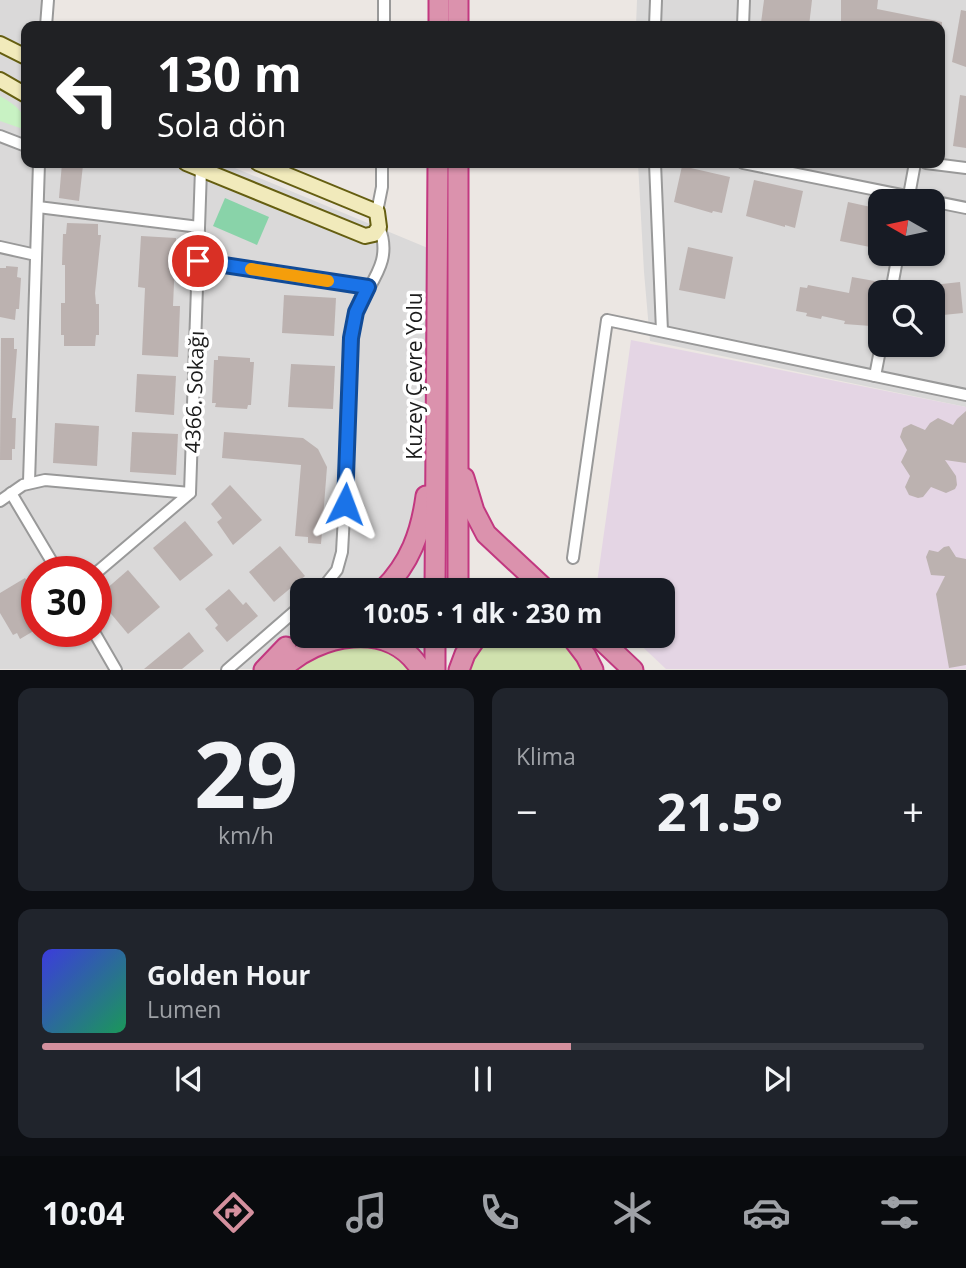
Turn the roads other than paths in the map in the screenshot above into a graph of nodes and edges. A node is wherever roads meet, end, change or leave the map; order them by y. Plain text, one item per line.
1 (48, 0) edge
2 (384, 0) edge
3 (439, 0) edge
4 (458, 0) edge
5 (656, 0) edge
6 (744, 0) edge
7 (46, 21) edge
8 (384, 21) edge
9 (439, 21) edge
10 (458, 21) edge
11 (655, 21) edge
12 (743, 21) edge
13 (0, 44) edge
14 (21, 54) edge
15 (0, 80) edge
16 (21, 91) edge
17 (0, 136) edge
18 (21, 144) edge
19 (945, 165) edge
20 (39, 168) edge
21 (269, 168) edge
22 (382, 168) edge
23 (438, 168) edge
24 (458, 168) edge
25 (655, 168) edge
26 (766, 168) edge
27 (914, 168) edge
28 (966, 168) edge
29 (201, 169) joint
30 (911, 189) edge
31 (868, 190) edge
32 (945, 205) edge
33 (38, 207) junction
34 (966, 208) edge
35 (378, 220) junction
36 (199, 227) junction
37 (0, 247) edge
38 (36, 255) junction
39 (198, 261) junction
40 (368, 287) junction
41 (662, 331) junction
42 (879, 357) edge
43 (875, 376) junction
44 (966, 395) edge
45 (436, 422) junction
46 (458, 457) junction
47 (29, 482) junction
48 (11, 493) junction
49 (190, 493) junction
50 (0, 501) edge
51 (48, 556) edge
52 (573, 558) dead end
53 (112, 559) edge
54 (331, 578) edge
55 (393, 578) edge
56 (435, 578) edge
57 (458, 578) edge
58 (533, 578) edge
59 (290, 615) edge
60 (290, 646) edge
61 (103, 647) edge
62 (435, 648) edge
63 (457, 648) edge
64 (469, 648) edge
65 (581, 648) edge
66 (610, 648) edge
67 (116, 670) edge
68 (227, 670) edge
69 (264, 670) edge
70 (281, 670) edge
71 (421, 670) edge
72 (435, 670) edge
73 (458, 670) edge
74 (593, 670) edge
75 (634, 670) edge

1 - 7 street
2 - 8 street
3 - 9 highway
4 - 10 highway
5 - 11 street
6 - 12 street
13 - 14 street
15 - 16 street
17 - 18 street
19 - 28 street
20 - 33 street
21 - 35 street
22 - 35 street
23 - 45 highway, Kuzey Çevre Yolu
24 - 46 highway, Kuzey Çevre Yolu
25 - 41 street
26 - 31 street
27 - 30 street
29 - 35 street
29 - 36 street, 4366. Sokağı
32 - 34 street
33 - 36 street
33 - 38 street
35 - 40 street
36 - 39 street, 4366. Sokağı
37 - 38 street
38 - 47 street
39 - 40 street
39 - 49 street, 4366. Sokağı
40 - 54 street
41 - 43 street
41 - 52 street
42 - 43 street
43 - 44 street
45 - 55 highway
45 - 56 highway, Kuzey Çevre Yolu
46 - 57 highway, Kuzey Çevre Yolu
46 - 58 highway
47 - 48 street
47 - 49 street
48 - 50 street
48 - 51 street
49 - 53 street
59 - 68 street
60 - 69 highway
61 - 67 street
62 - 72 highway
63 - 73 highway
64 - 73 highway
65 - 74 highway
66 - 75 highway
70 - 71 highway

